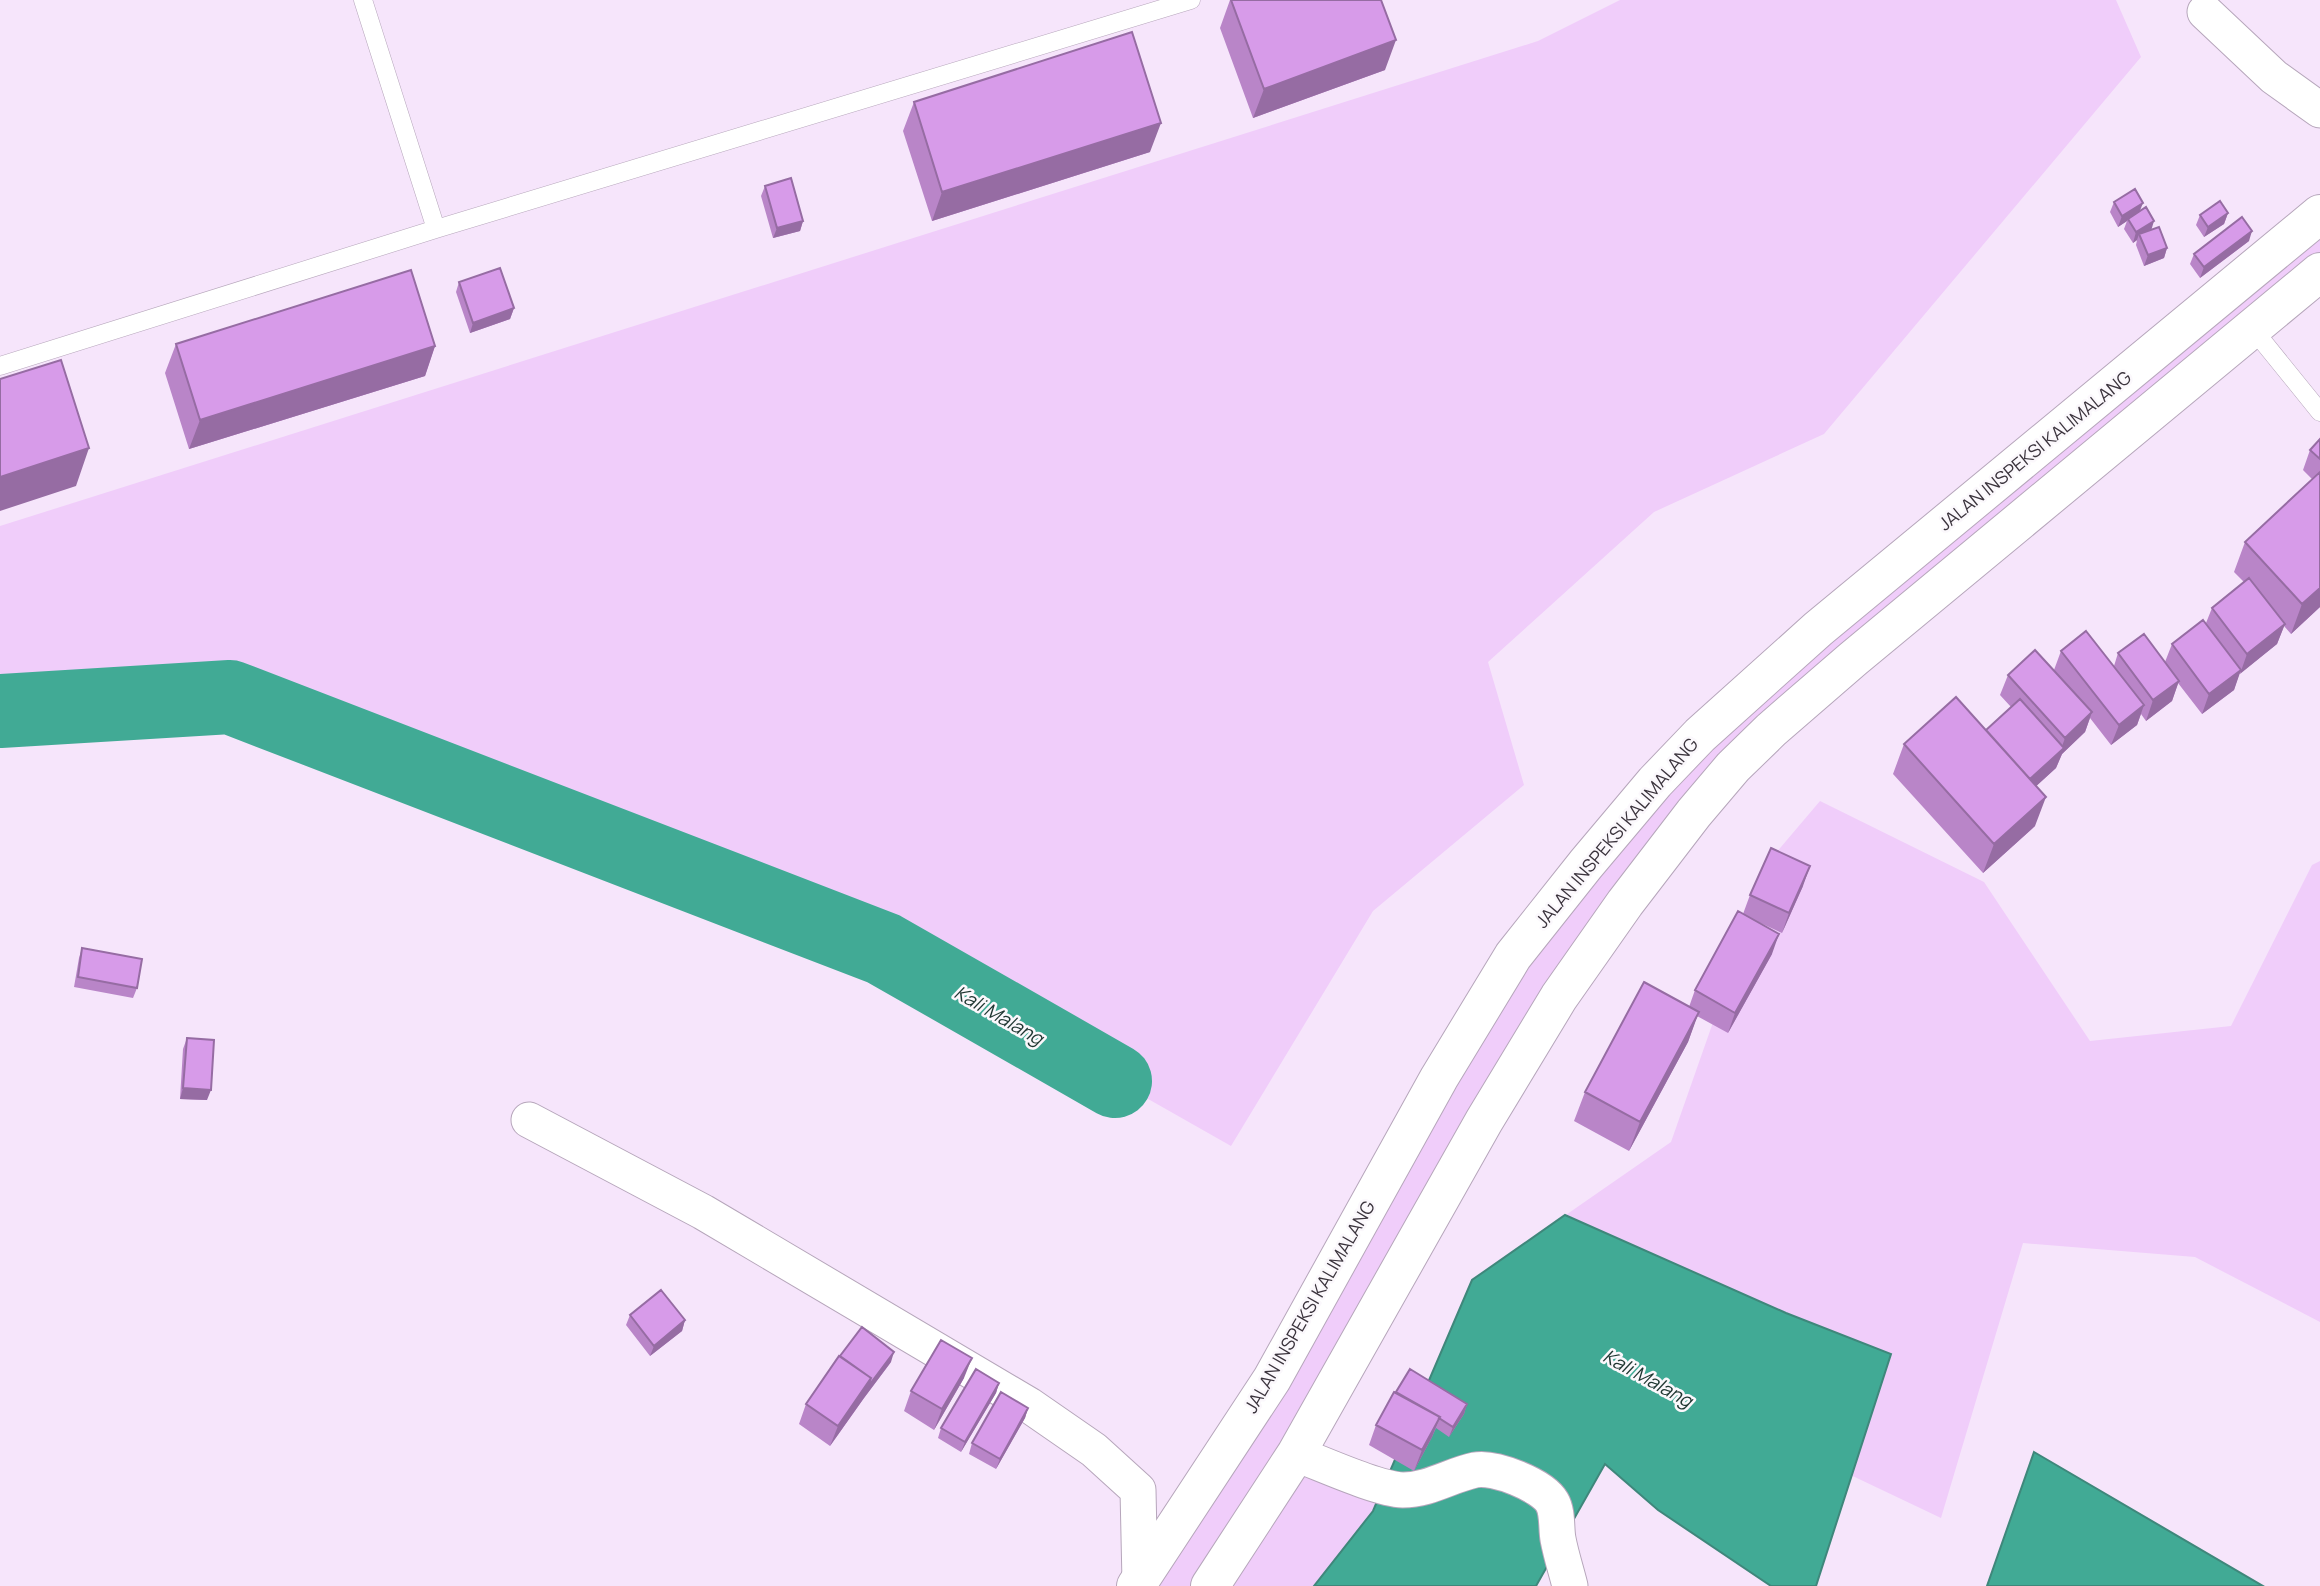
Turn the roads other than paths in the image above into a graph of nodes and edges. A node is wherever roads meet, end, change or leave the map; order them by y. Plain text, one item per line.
1 (363, 0) edge
2 (1191, 0) edge
3 (2205, 12) dead end
4 (2320, 110) edge
5 (2320, 214) edge
6 (436, 229) junction
7 (2320, 272) edge
8 (2252, 328) junction
9 (0, 366) edge
10 (2320, 412) edge
11 (528, 1120) dead end
12 (1296, 1454) junction
13 (1138, 1584) edge
14 (1210, 1586) edge
15 (1570, 1586) edge

1 - 6 lane
2 - 6 lane
3 - 4 street
5 - 13 main road, JALAN INSPEKSI KALIMALANG
6 - 9 lane
7 - 8 main road
8 - 10 lane
8 - 12 main road
11 - 13 street
12 - 14 main road
12 - 15 street

